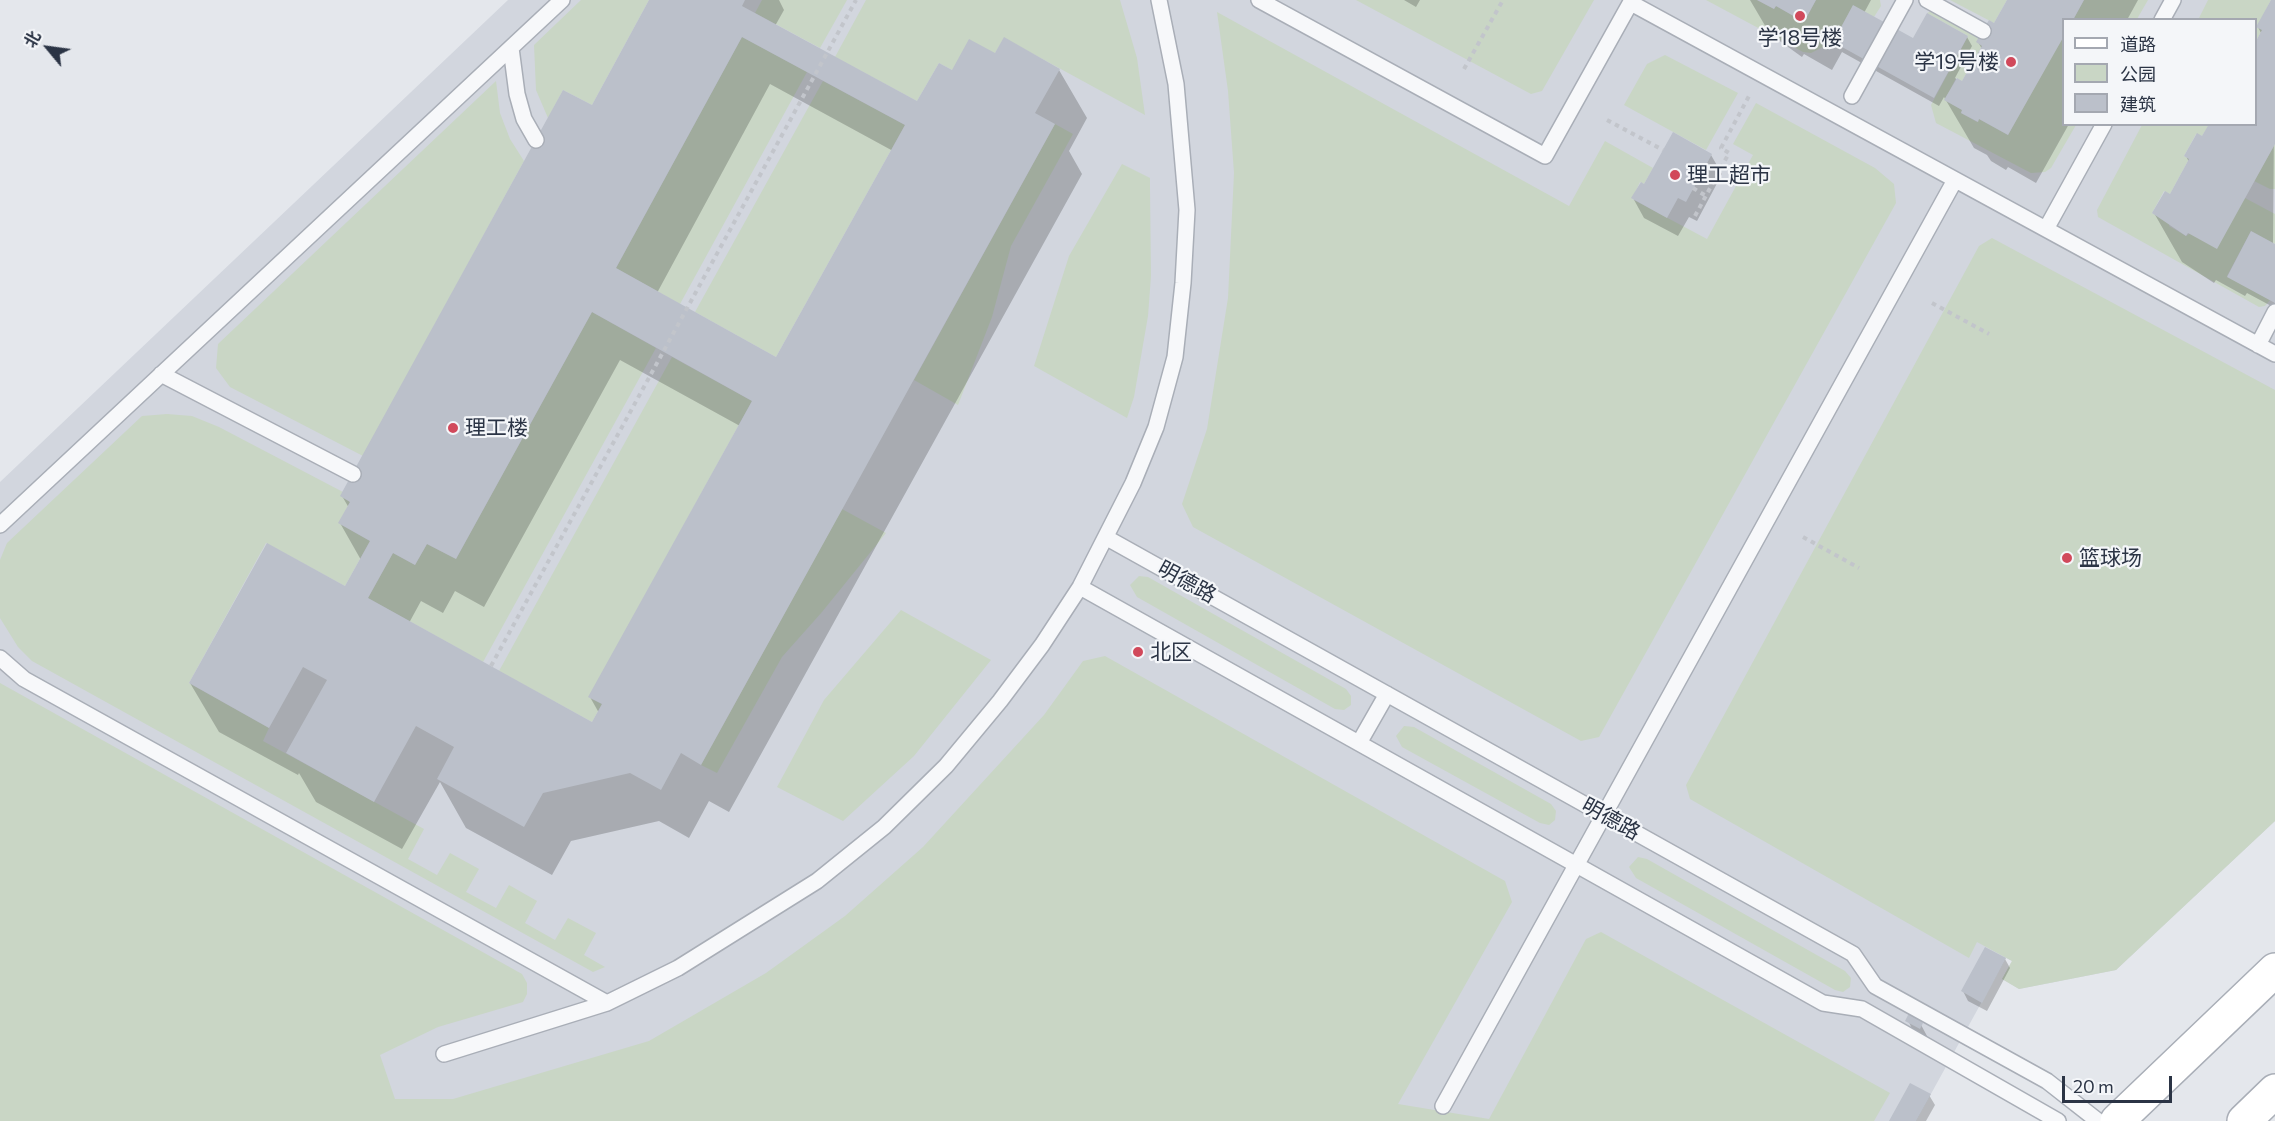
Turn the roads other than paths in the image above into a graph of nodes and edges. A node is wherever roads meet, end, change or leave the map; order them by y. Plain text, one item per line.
1 (562, 0) edge
2 (1159, 0) edge
3 (1259, 0) edge
4 (1904, 0) edge
5 (1927, 0) edge
6 (2173, 0) edge
7 (1632, 2) edge
8 (2163, 18) edge
9 (1983, 31) dead end
10 (511, 48) junction
11 (1852, 96) dead end
12 (2103, 126) edge
13 (536, 140) dead end
14 (1955, 180) junction
15 (2046, 229) junction
16 (2275, 312) edge
17 (2258, 345) junction
18 (2275, 354) edge
19 (161, 374) junction
20 (353, 474) dead end
21 (0, 525) edge
22 (1107, 538) junction
23 (1080, 587) junction
24 (0, 658) edge
25 (1387, 694) junction
26 (1359, 743) junction
27 (1604, 815) junction
28 (1576, 864) junction
29 (2275, 970) edge
30 (607, 1003) junction
31 (444, 1054) dead end
32 (2275, 1091) edge
33 (1443, 1106) dead end
34 (2058, 1121) edge
35 (2098, 1121) edge
36 (2117, 1121) edge
37 (2244, 1121) edge

1 - 10 lane
2 - 22 lane
3 - 7 lane
4 - 11 lane
5 - 9 lane
6 - 8 lane
7 - 14 lane
10 - 13 lane
10 - 19 lane
12 - 15 lane
14 - 15 lane
14 - 27 lane
15 - 17 lane
16 - 17 lane
17 - 18 lane
19 - 20 lane
19 - 21 lane
22 - 23 lane
22 - 25 lane, 明德路
23 - 26 lane
23 - 30 lane
24 - 30 lane
25 - 26 lane
25 - 27 lane, 明德路
26 - 28 lane
27 - 28 lane
27 - 35 lane, 明德路
28 - 33 lane
28 - 34 lane
29 - 36 main road
30 - 31 lane
32 - 37 main road

